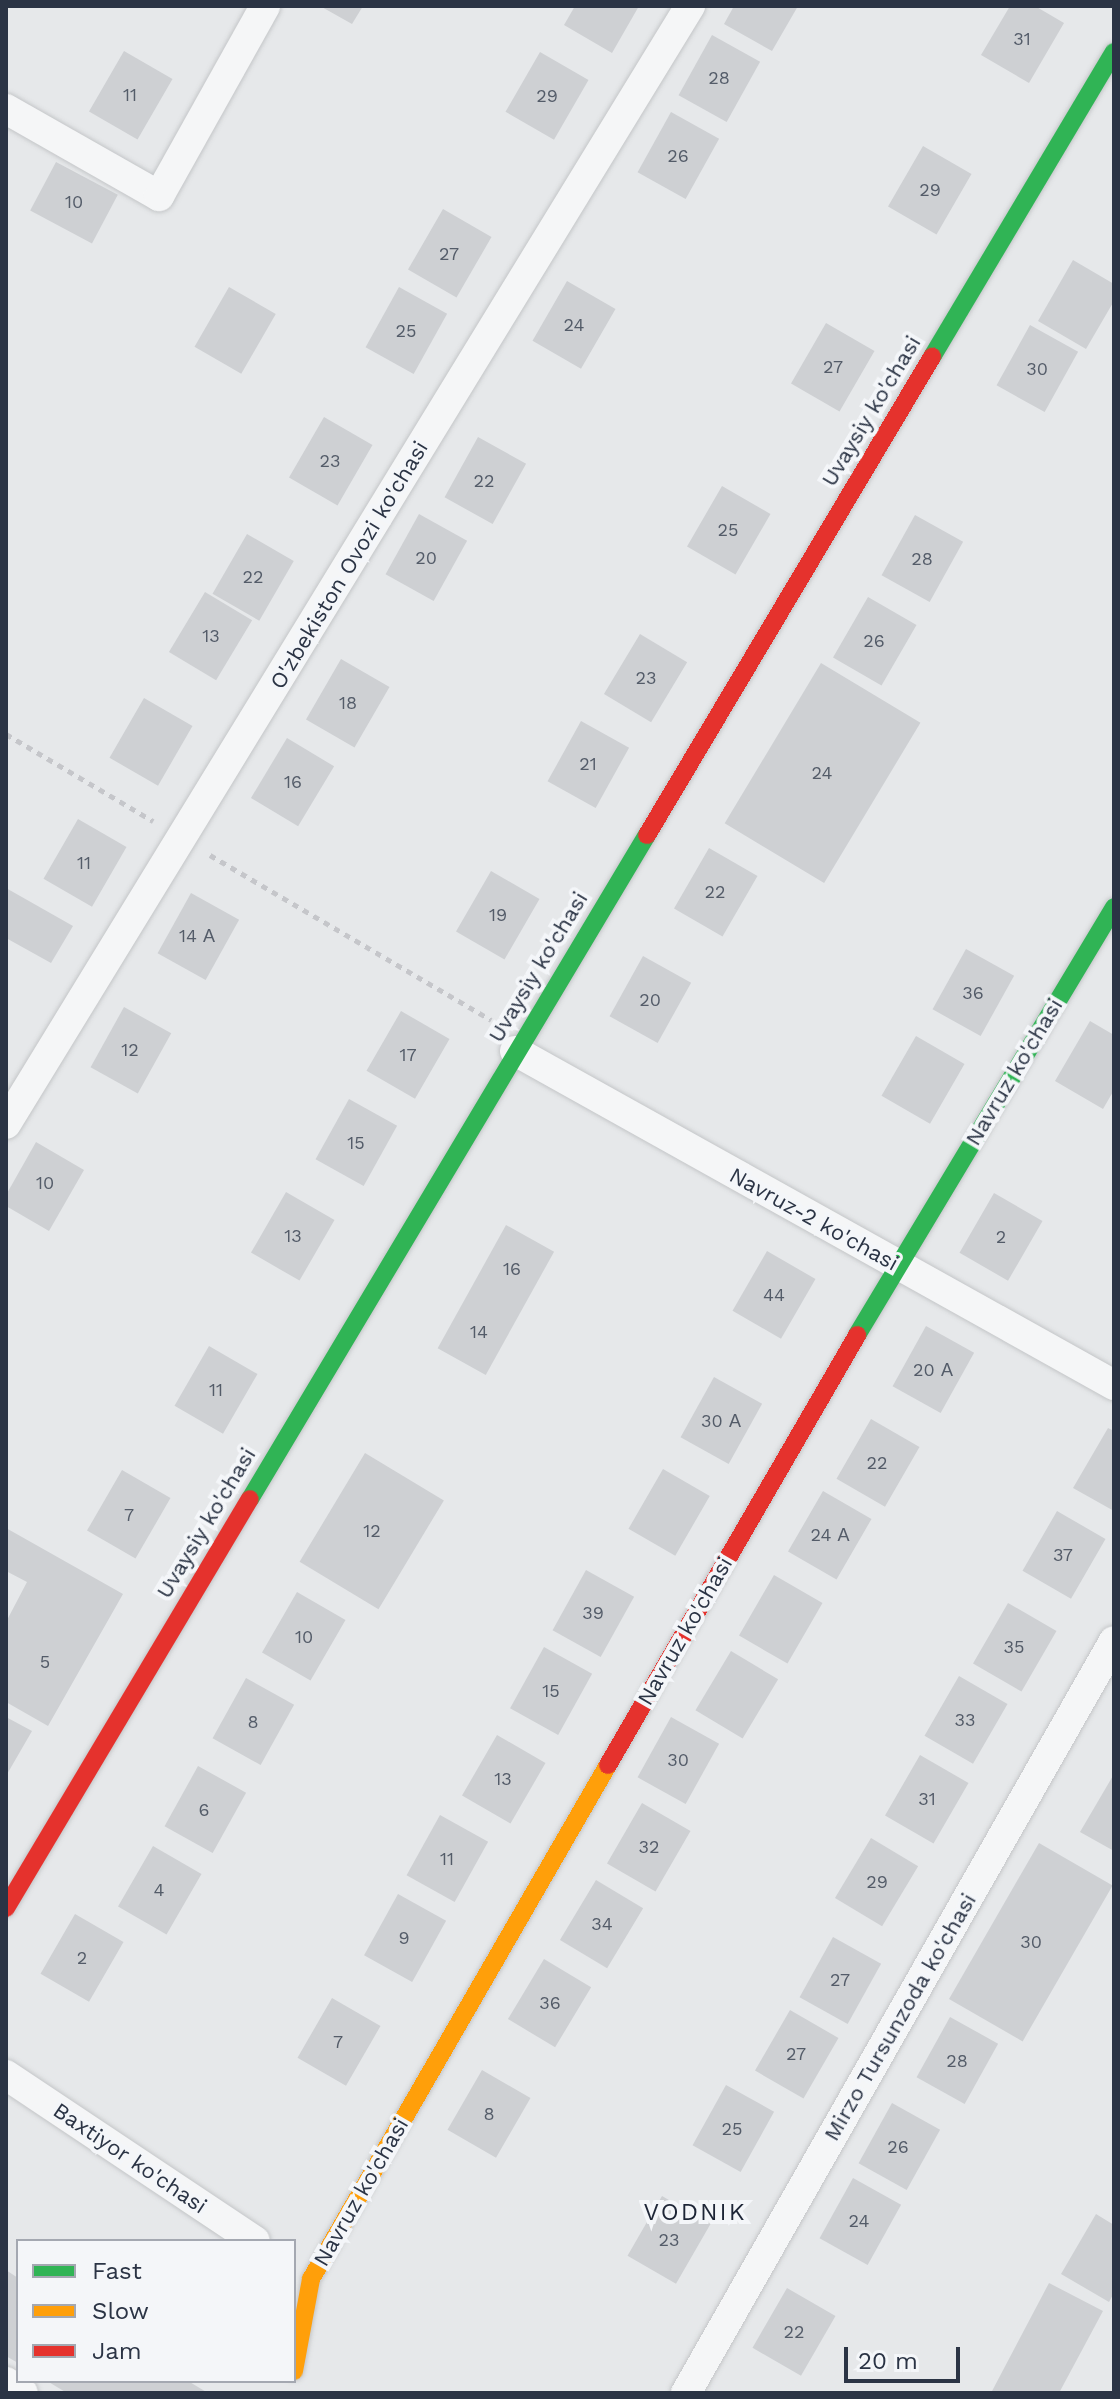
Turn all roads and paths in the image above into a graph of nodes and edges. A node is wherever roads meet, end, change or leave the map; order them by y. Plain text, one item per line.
1 (265, 6) edge
2 (690, 6) edge
3 (1114, 52) edge
4 (6, 109) edge
5 (6, 734) edge
6 (182, 839) junction
7 (1114, 907) edge
8 (519, 1045) junction
9 (6, 1124) edge
10 (897, 1266) junction
11 (1114, 1385) edge
12 (1114, 1641) edge
13 (6, 1908) edge
14 (6, 2075) edge
15 (252, 2239) edge
16 (303, 2273) edge
17 (296, 2349) edge
18 (6, 2382) edge
19 (23, 2393) edge
20 (686, 2393) edge

1 - 4 street
2 - 6 street, O'zbekiston Ovozi ko'chasi
3 - 8 street, Uvaysiy ko'chasi
5 - 6 path
6 - 8 path
6 - 9 street, O'zbekiston Ovozi ko'chasi
7 - 10 street, Navruz ko'chasi
8 - 10 street, Navruz-2 ko'chasi
8 - 13 street, Uvaysiy ko'chasi
10 - 11 street, Navruz-2 ko'chasi
10 - 16 street, Navruz ko'chasi
12 - 20 street, Mirzo Tursunzoda ko'chasi
14 - 15 street, Baxtiyor ko'chasi
16 - 17 street, Navruz ko'chasi
18 - 19 street

